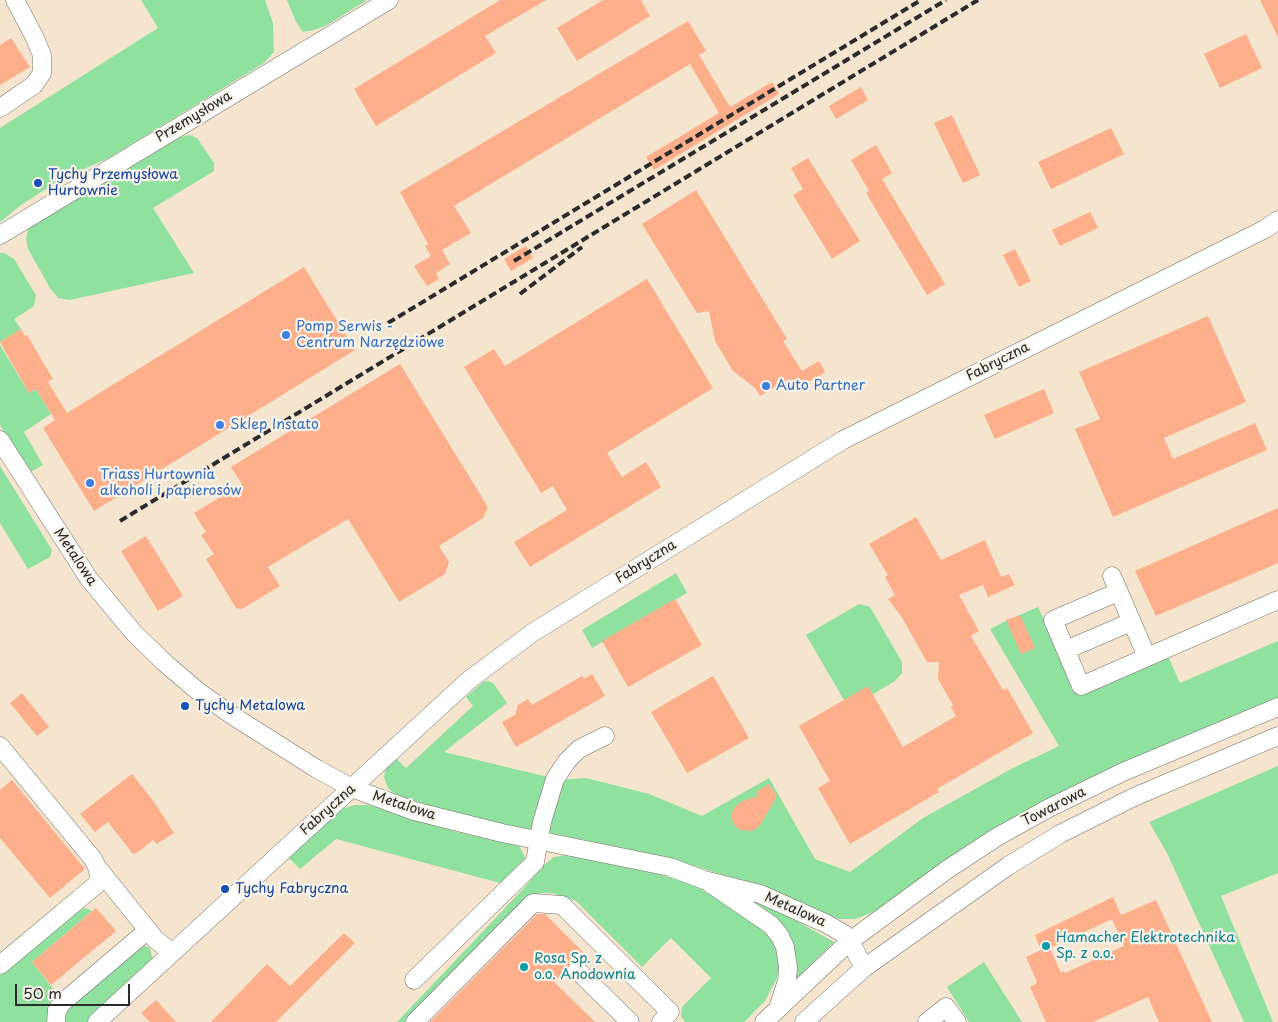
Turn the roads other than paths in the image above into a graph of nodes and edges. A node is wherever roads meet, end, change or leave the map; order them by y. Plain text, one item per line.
1 (15, 0) edge
2 (389, 0) edge
3 (0, 108) edge
4 (1278, 220) edge
5 (0, 235) edge
6 (0, 440) edge
7 (1278, 600) edge
8 (1131, 622) junction
9 (1066, 650) junction
10 (1147, 657) junction
11 (1278, 707) edge
12 (605, 736) dead end
13 (1278, 736) edge
14 (0, 746) edge
15 (352, 788) junction
16 (539, 840) junction
17 (97, 867) junction
18 (704, 880) junction
19 (148, 930) junction
20 (850, 941) junction
21 (171, 952) junction
22 (0, 965) edge
23 (864, 968) junction
24 (577, 970) dead end
25 (414, 980) dead end
26 (779, 1007) junction
27 (668, 1019) edge
28 (814, 1019) edge
29 (56, 1022) edge
30 (97, 1022) edge
31 (415, 1022) edge
32 (630, 1022) edge
33 (764, 1022) edge
34 (927, 1022) edge
35 (957, 1022) edge

1 - 3 street
2 - 5 street, Przemysłowa
4 - 15 street, Fabryczna
6 - 15 street, Metalowa
7 - 10 street
8 - 9 street
8 - 9 street
8 - 10 street
9 - 10 street
11 - 20 street, Towarowa
12 - 16 street
13 - 23 street, Towarowa
14 - 17 street
15 - 16 street, Metalowa
15 - 21 street, Fabryczna
16 - 18 street, Metalowa
16 - 25 street
17 - 19 street
17 - 22 street
18 - 20 street, Metalowa
18 - 26 street
19 - 21 street
19 - 29 street
20 - 23 street
20 - 26 street, Towarowa
21 - 30 street, Fabryczna
23 - 28 street, Towarowa
24 - 32 street
26 - 33 street, Towarowa
27 - 31 street
34 - 35 street

